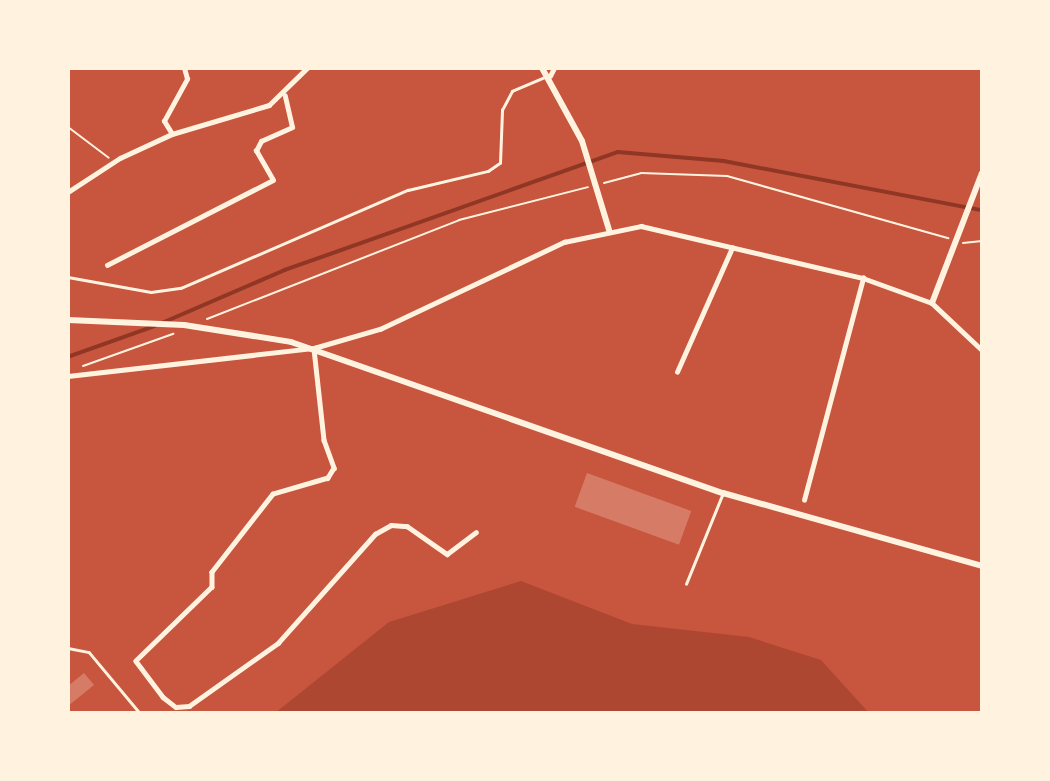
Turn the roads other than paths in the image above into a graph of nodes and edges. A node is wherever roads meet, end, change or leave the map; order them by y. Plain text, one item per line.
1 (184, 68) edge
2 (307, 68) edge
3 (542, 68) edge
4 (554, 68) edge
5 (550, 76) junction
6 (285, 96) junction
7 (172, 134) junction
8 (981, 177) edge
9 (68, 192) edge
10 (609, 230) junction
11 (732, 248) junction
12 (107, 265) dead end
13 (68, 277) edge
14 (863, 278) junction
15 (932, 303) junction
16 (70, 320) edge
17 (314, 348) junction
18 (982, 350) edge
19 (677, 372) dead end
20 (68, 376) edge
21 (723, 493) junction
22 (804, 500) dead end
23 (476, 532) dead end
24 (982, 566) edge
25 (686, 584) dead end
26 (68, 648) edge
27 (141, 713) edge

1 - 7 street
2 - 6 street
3 - 5 main road
4 - 5 street
5 - 10 main road
5 - 13 lane
6 - 7 street
6 - 12 street
7 - 9 street
8 - 15 main road
10 - 11 street
10 - 17 street
11 - 14 street
11 - 19 street
14 - 15 street
14 - 22 street
15 - 18 street
16 - 21 main road
17 - 20 street
17 - 23 street
21 - 24 main road
21 - 25 lane
26 - 27 lane

